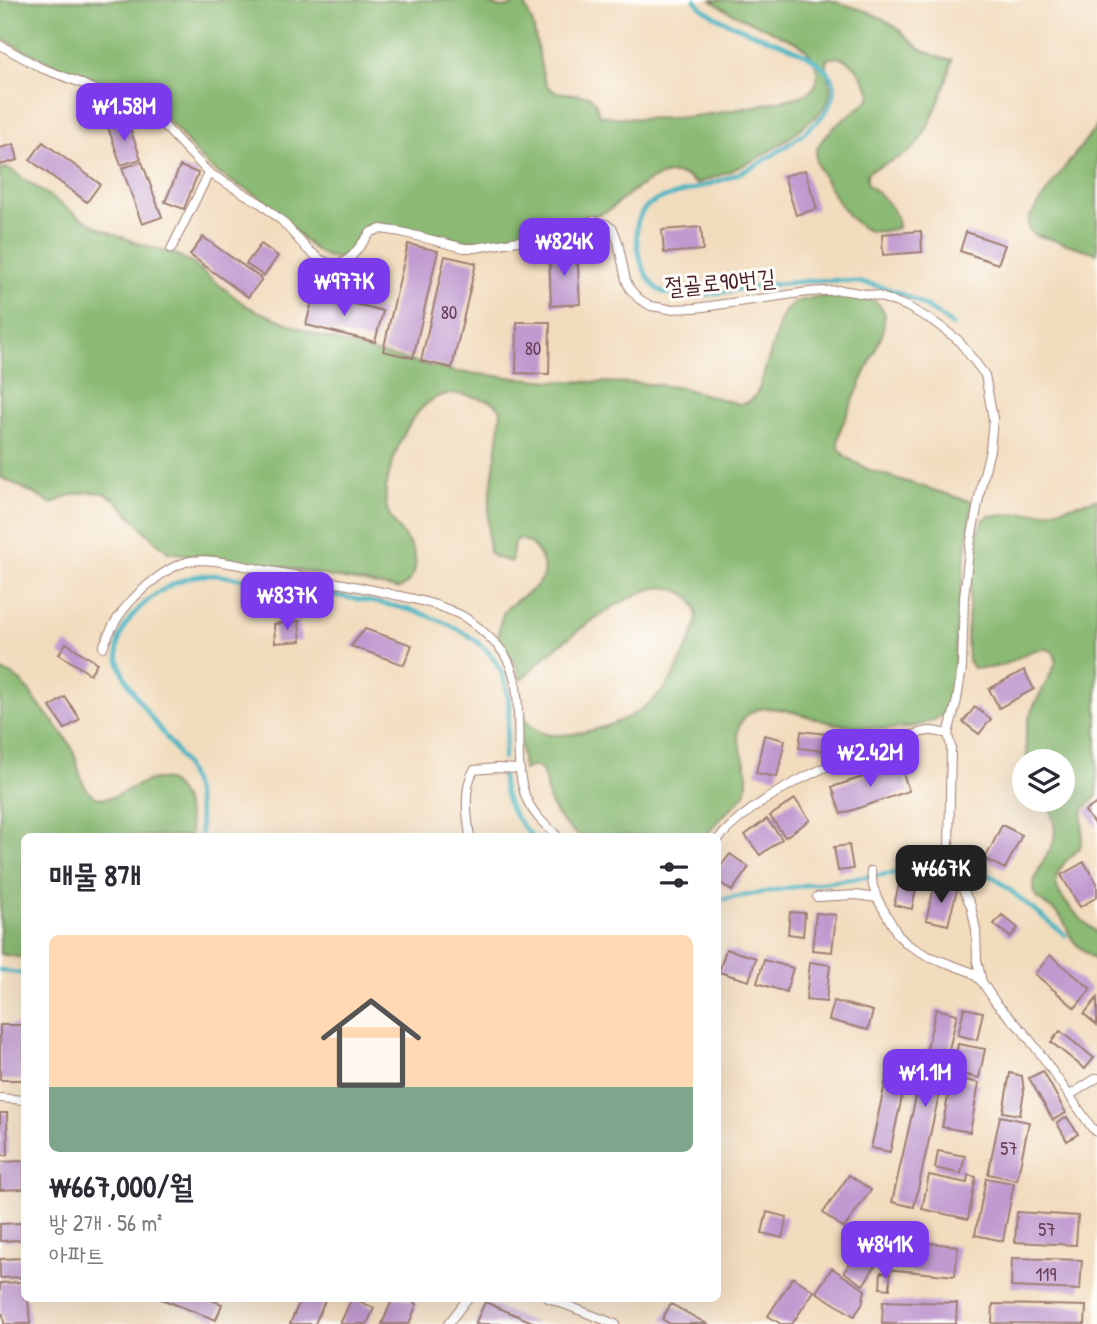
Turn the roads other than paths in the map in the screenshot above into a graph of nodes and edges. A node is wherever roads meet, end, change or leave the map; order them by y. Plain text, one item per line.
1 (0, 45) edge
2 (209, 173) junction
3 (171, 249) dead end
4 (103, 647) dead end
5 (948, 734) junction
6 (519, 769) junction
7 (470, 833) edge
8 (554, 833) edge
9 (721, 836) edge
10 (871, 871) dead end
11 (817, 897) dead end
12 (877, 898) junction
13 (982, 982) junction
14 (1097, 1078) edge
15 (1070, 1095) junction
16 (0, 1098) edge
17 (21, 1100) edge
18 (1097, 1132) edge
19 (465, 1302) edge
20 (558, 1302) edge
21 (448, 1324) edge
22 (615, 1324) edge

1 - 2 lane, 절골로90번길
2 - 3 lane
2 - 5 lane, 절골로90번길
4 - 6 lane
5 - 9 lane
5 - 13 lane
6 - 7 lane
6 - 8 lane
10 - 12 lane
11 - 12 lane
12 - 13 lane
13 - 15 lane
14 - 15 lane
15 - 18 lane
16 - 17 lane
19 - 21 lane
20 - 22 lane

